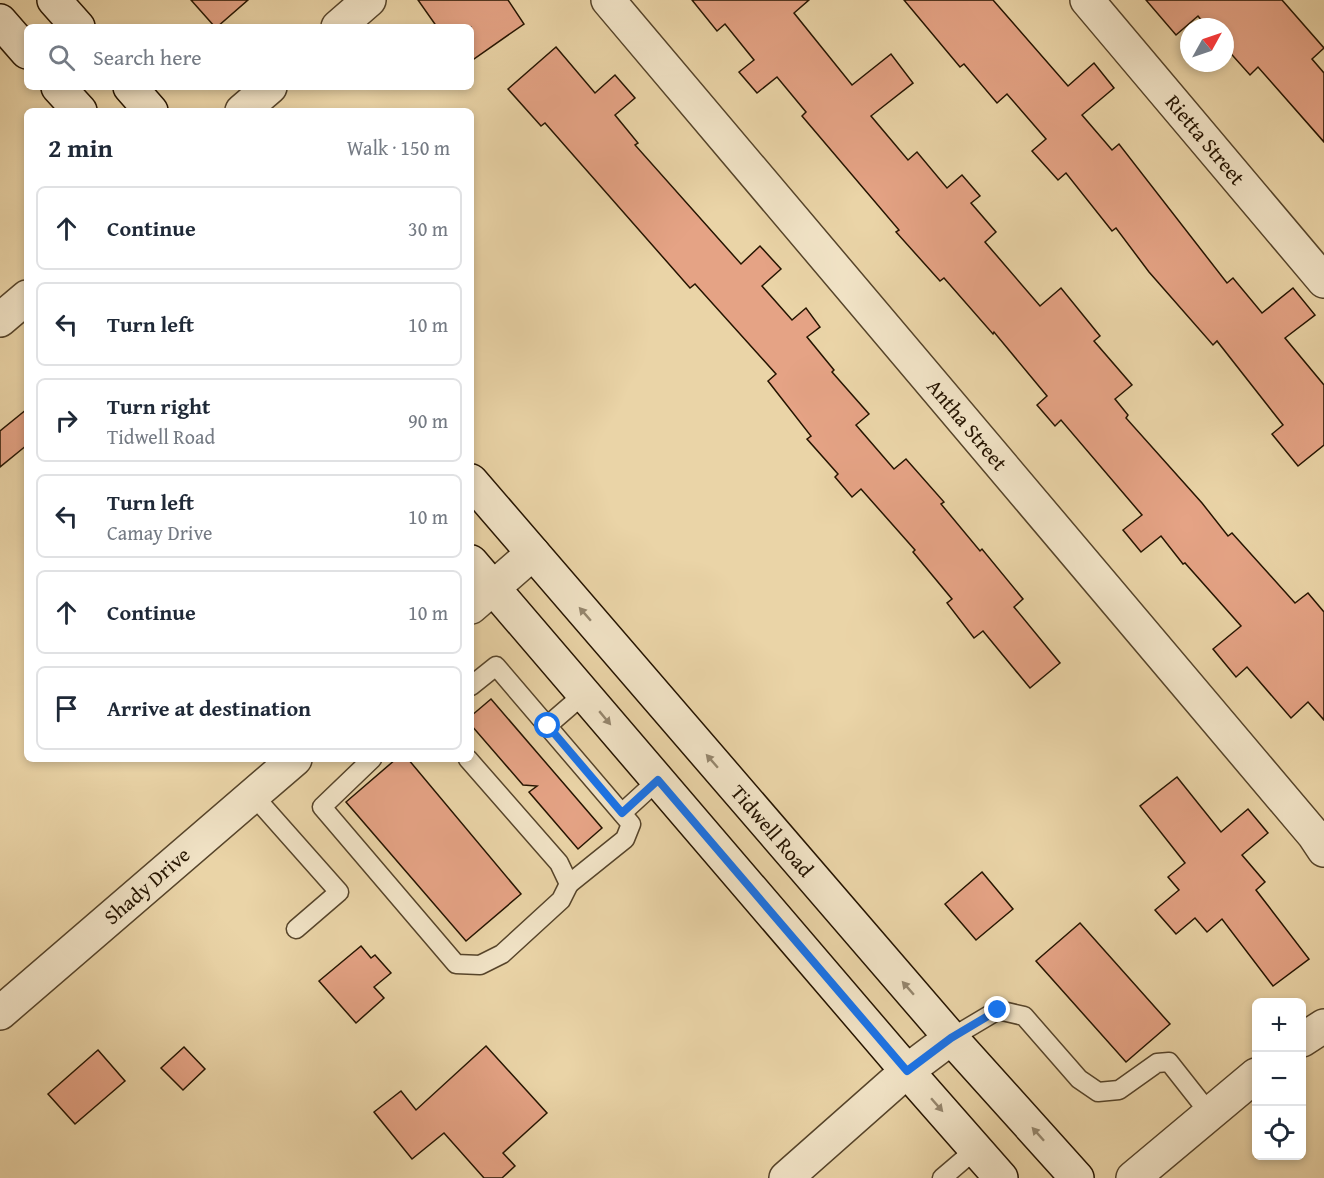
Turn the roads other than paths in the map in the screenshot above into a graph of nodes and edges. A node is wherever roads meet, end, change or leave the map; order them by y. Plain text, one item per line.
1 (54, 0) edge
2 (369, 0) edge
3 (608, 0) edge
4 (1087, 0) edge
5 (0, 21) edge
6 (75, 24) edge
7 (341, 24) edge
8 (24, 49) edge
9 (61, 90) edge
10 (133, 90) edge
11 (266, 90) edge
12 (77, 108) edge
13 (148, 108) edge
14 (246, 108) edge
15 (1324, 281) edge
16 (24, 300) edge
17 (0, 320) edge
18 (474, 485) edge
19 (533, 553) junction
20 (474, 572) edge
21 (482, 597) edge
22 (474, 684) edge
23 (584, 694) junction
24 (548, 726) junction
25 (292, 762) edge
26 (369, 762) edge
27 (471, 762) edge
28 (658, 780) junction
29 (253, 795) junction
30 (622, 813) junction
31 (1324, 850) edge
32 (569, 884) junction
33 (296, 929) dead end
34 (0, 1013) edge
35 (1324, 1026) edge
36 (1306, 1037) edge
37 (951, 1038) junction
38 (907, 1071) junction
39 (1252, 1079) edge
40 (1210, 1114) junction
41 (976, 1149) junction
42 (786, 1178) edge
43 (942, 1178) edge
44 (1001, 1178) edge
45 (1077, 1178) edge
46 (1133, 1178) edge

1 - 6 street
2 - 7 street
3 - 31 street, Antha Street
4 - 15 street, Rietta Street
5 - 8 street
9 - 12 street
10 - 13 street
11 - 14 street
16 - 17 street
18 - 19 street, Tidwell Road
19 - 21 street
37 -> 19 street, Tidwell Road
20 - 21 street
21 - 23 street
22 - 24 lane
23 - 24 lane
23 -> 28 street
24 - 30 lane
25 - 29 street, Shady Drive
26 - 32 lane
27 - 32 lane
28 - 30 lane
28 - 38 street
29 - 33 lane
29 - 34 street, Shady Drive
30 - 32 lane
35 - 36 street
37 - 38 street
37 - 40 lane
45 -> 37 street, Tidwell Road
38 -> 41 street
38 - 42 street
39 - 40 street
40 - 46 street
41 - 43 lane
41 - 44 street

